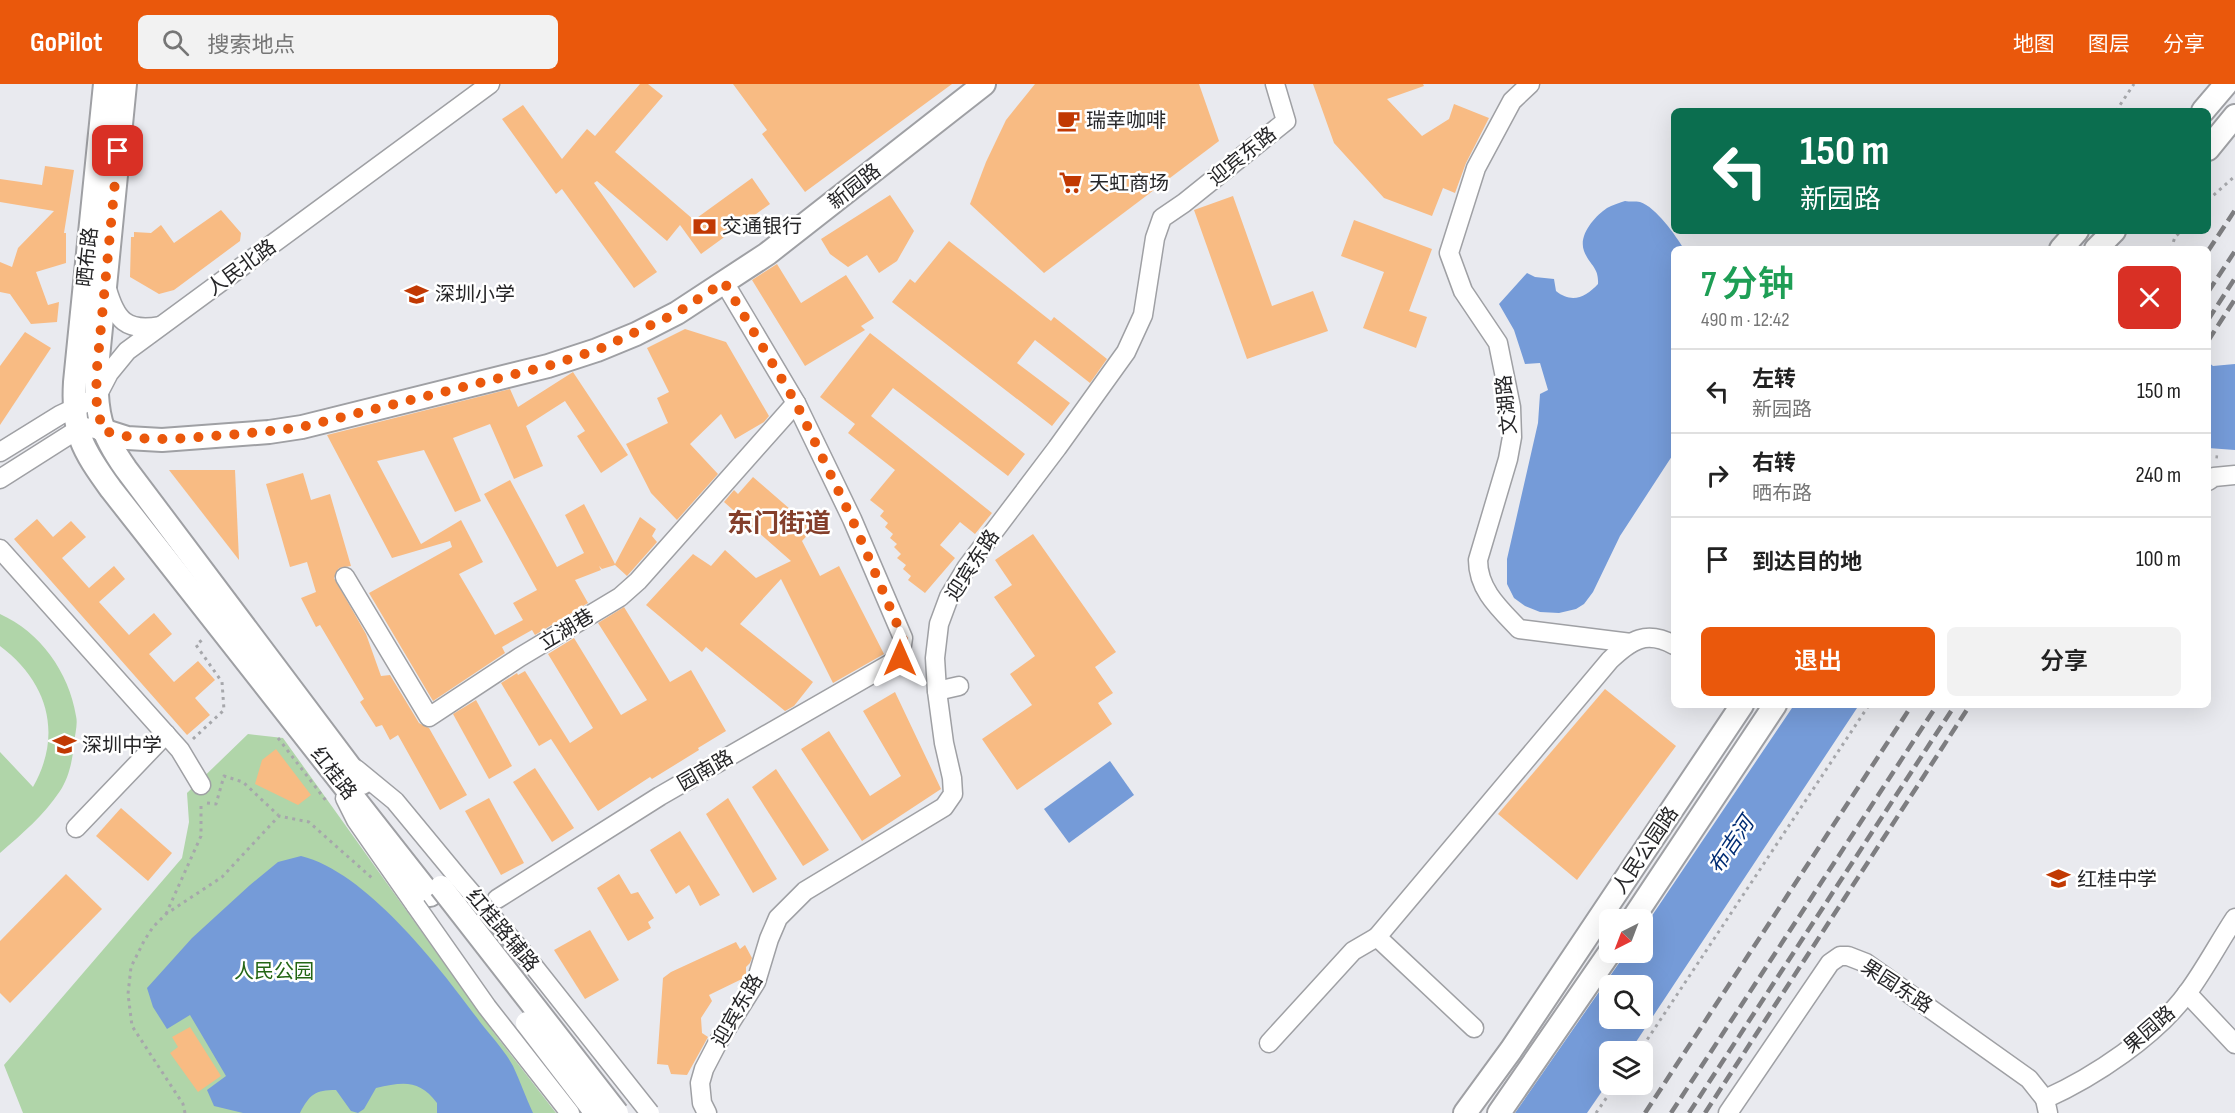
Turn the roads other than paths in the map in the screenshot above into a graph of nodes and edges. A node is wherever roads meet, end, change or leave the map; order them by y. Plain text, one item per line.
1 (105, 84) edge
2 (125, 84) edge
3 (490, 84) edge
4 (984, 84) edge
5 (1275, 84) edge
6 (1530, 84) edge
7 (2226, 84) edge
8 (2206, 108) edge
9 (2235, 116) edge
10 (2211, 145) edge
11 (2074, 234) edge
12 (2111, 234) edge
13 (2064, 246) edge
14 (2099, 246) edge
15 (724, 282) junction
16 (105, 284) junction
17 (160, 326) junction
18 (96, 398) junction
19 (796, 403) junction
20 (76, 419) junction
21 (102, 430) junction
22 (0, 452) edge
23 (2235, 475) edge
24 (0, 479) edge
25 (2211, 479) edge
26 (0, 549) edge
27 (345, 578) dead end
28 (1631, 643) junction
29 (1671, 644) edge
30 (959, 686) dead end
31 (937, 691) junction
32 (1740, 708) edge
33 (1773, 708) edge
34 (166, 734) junction
35 (337, 764) junction
36 (201, 794) road end
37 (76, 828) dead end
38 (436, 891) junction
39 (497, 899) dead end
40 (1639, 909) edge
41 (2235, 918) edge
42 (1377, 937) junction
43 (1602, 963) edge
44 (2187, 993) junction
45 (1474, 1028) dead end
46 (1269, 1043) dead end
47 (2235, 1044) edge
48 (2047, 1106) edge
49 (570, 1113) edge
50 (596, 1113) edge
51 (617, 1113) edge
52 (650, 1113) edge
53 (707, 1113) edge
54 (1465, 1113) edge
55 (1499, 1113) edge
56 (1728, 1113) edge

1 - 20 main road, 晒布路
2 - 16 main road, 晒布路
3 - 17 street, 人民北路
4 - 15 main road, 新园路
5 - 31 street, 迎宾东路
6 - 28 street, 文湖路
7 - 8 main road
9 - 10 main road
11 - 13 main road
12 - 14 main road
15 - 19 street
15 - 21 main road, 新园路
16 - 17 street
16 - 18 main road, 晒布路
17 - 18 street, 人民北路
18 - 20 street
18 - 21 main road, 晒布路
19 - 27 street, 立湖巷
19 - 39 street, 园南路
20 - 21 street
20 - 22 street
20 - 24 street
20 - 35 main road, 红桂路
21 - 35 main road, 红桂路
23 - 25 street
26 - 34 street
28 - 29 street, 文湖路
28 - 42 street
30 - 31 street
31 - 53 street, 迎宾东路
32 - 54 main road, 人民公园路
33 - 40 main road, 人民公园路
34 - 36 street
34 - 37 street
35 - 38 main road, 红桂路
35 - 38 street, 红桂路辅路
38 - 49 street, 红桂路辅路, bridge
38 - 50 main road, 红桂路, bridge
38 - 51 main road, 红桂路, bridge
38 - 52 street, 红桂路辅路, bridge
41 - 44 street, 果园路
42 - 45 street
42 - 46 street
43 - 55 main road
44 - 47 street
44 - 48 street, 果园路
48 - 56 street, 果园东路

